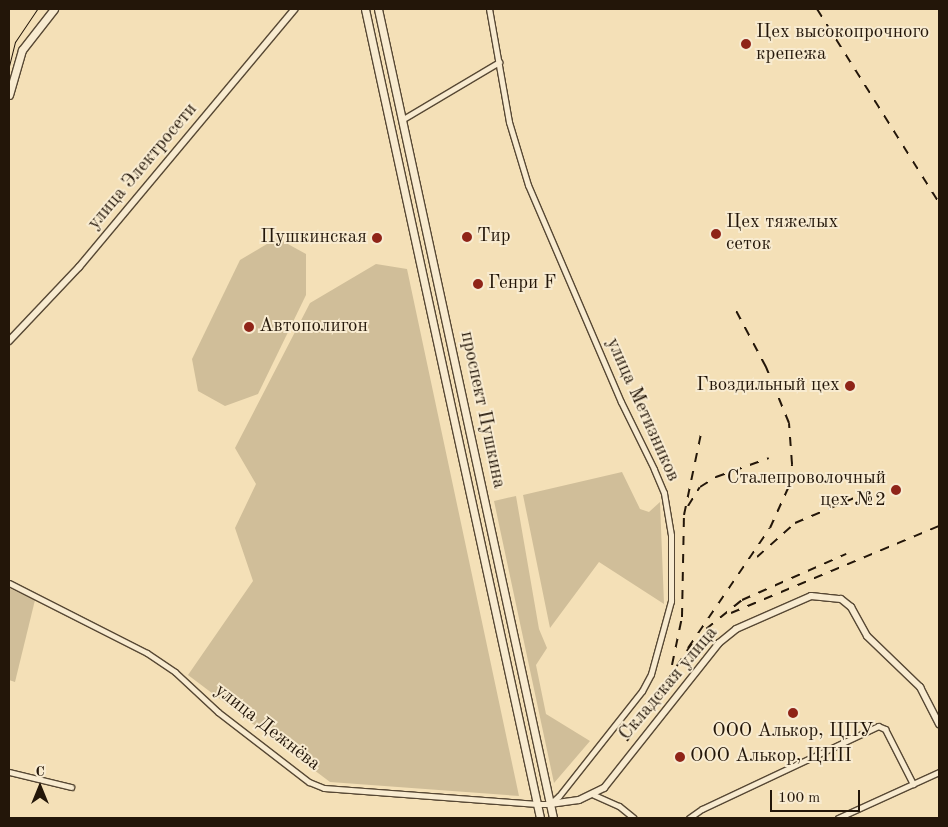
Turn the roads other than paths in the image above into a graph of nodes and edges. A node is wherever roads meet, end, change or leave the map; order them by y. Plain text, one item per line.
1 (54, 9) edge
2 (295, 9) edge
3 (365, 9) edge
4 (378, 9) edge
5 (489, 9) edge
6 (499, 62) junction
7 (9, 95) edge
8 (403, 119) junction
9 (434, 265) junction
10 (420, 268) junction
11 (9, 340) edge
12 (9, 583) edge
13 (939, 724) edge
14 (9, 772) edge
15 (939, 772) edge
16 (913, 784) junction
17 (71, 787) dead end
18 (594, 795) junction
19 (537, 804) junction
20 (550, 804) junction
21 (540, 818) edge
22 (554, 818) edge
23 (634, 818) edge
24 (688, 818) edge
25 (838, 818) edge

1 - 7 main road
2 - 11 street, улица Электросети
3 - 10 main road, проспект Пушкина
4 - 8 main road, проспект Пушкина
5 - 6 street, улица Метизников
6 - 8 street
6 - 20 street, улица Метизников
8 - 9 main road, проспект Пушкина
9 - 10 main road
9 - 20 main road, проспект Пушкина
10 - 19 main road, проспект Пушкина
12 - 19 street, улица Дежнёва
13 - 18 street, Складская улица
14 - 17 street
15 - 16 street
16 - 24 street
16 - 25 street
18 - 20 street
18 - 23 street
19 - 20 street, улица Дежнёва
19 - 21 main road, проспект Пушкина
20 - 22 main road, проспект Пушкина

